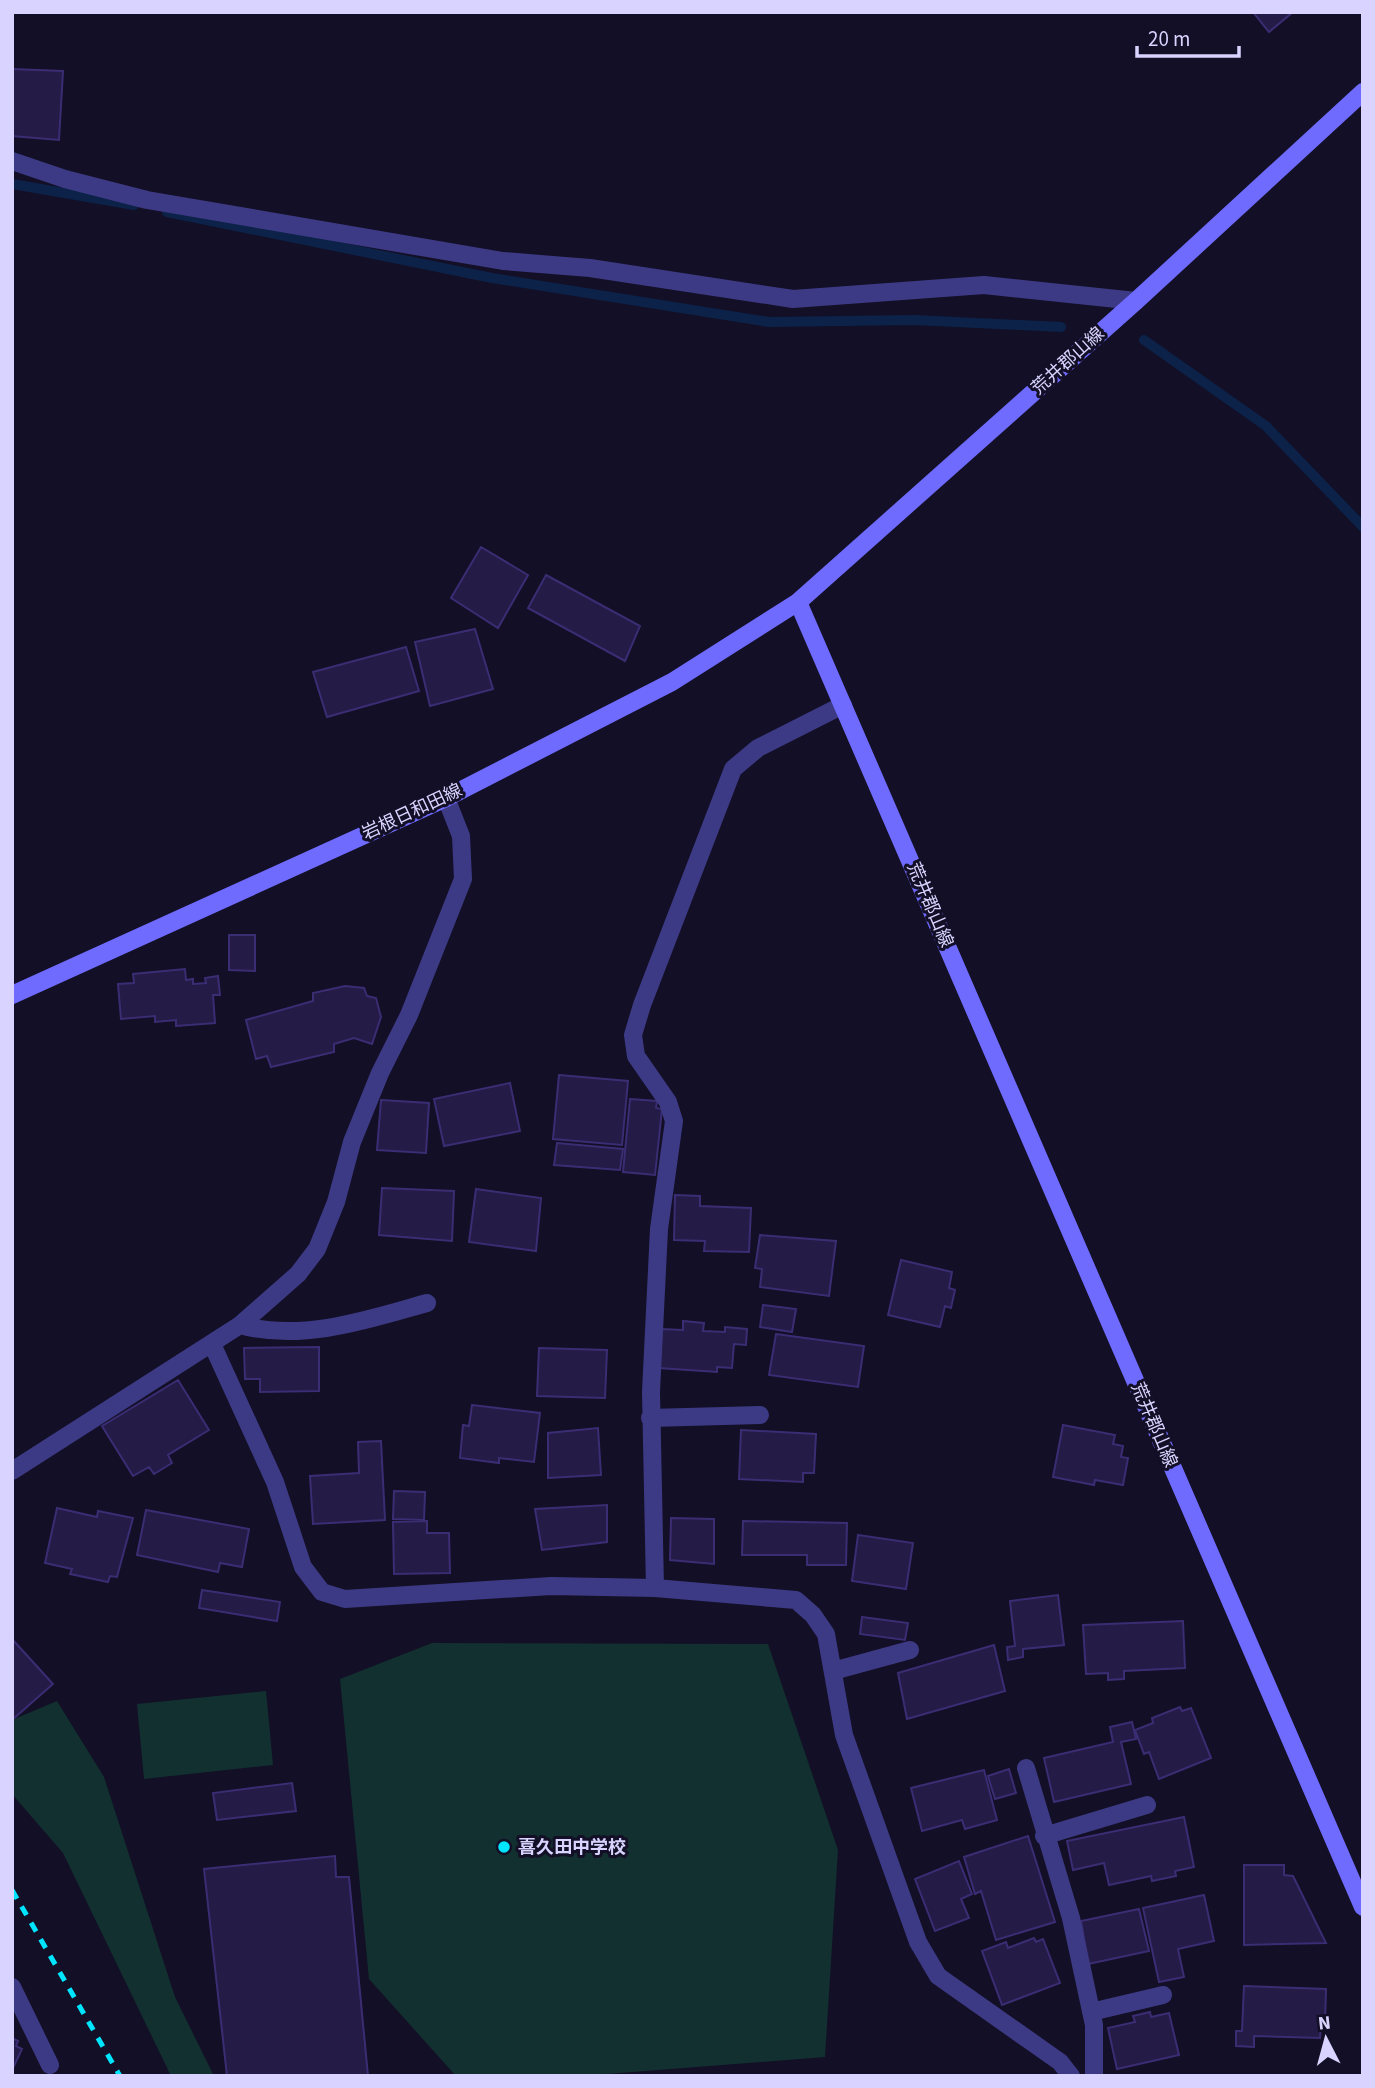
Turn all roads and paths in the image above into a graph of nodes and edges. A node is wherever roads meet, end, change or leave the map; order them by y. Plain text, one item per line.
1 (1363, 92) edge
2 (12, 161) edge
3 (1136, 301) junction
4 (797, 601) junction
5 (844, 705) junction
6 (446, 798) junction
7 (12, 995) edge
8 (427, 1303) dead end
9 (240, 1325) junction
10 (212, 1343) junction
11 (761, 1415) dead end
12 (650, 1418) junction
13 (12, 1471) edge
14 (655, 1588) junction
15 (910, 1650) dead end
16 (833, 1671) junction
17 (1026, 1768) dead end
18 (1147, 1805) dead end
19 (1044, 1836) junction
20 (1363, 1907) edge
21 (12, 1987) edge
22 (1163, 1995) dead end
23 (1091, 2012) junction
24 (50, 2065) dead end
25 (1071, 2076) edge
26 (1094, 2076) edge

1 - 3 main road, 荒井郡山線
2 - 3 street
3 - 4 main road, 荒井郡山線
4 - 5 main road, 荒井郡山線
4 - 6 main road, 岩根日和田線
5 - 12 street
5 - 20 main road, 荒井郡山線
6 - 7 main road, 岩根日和田線
6 - 9 street
8 - 9 street
9 - 10 street
10 - 13 street
10 - 14 street
11 - 12 street
12 - 14 street
14 - 16 street
15 - 16 street
16 - 25 street
17 - 19 street
18 - 19 street
19 - 23 street
21 - 24 street
22 - 23 street
23 - 26 street

